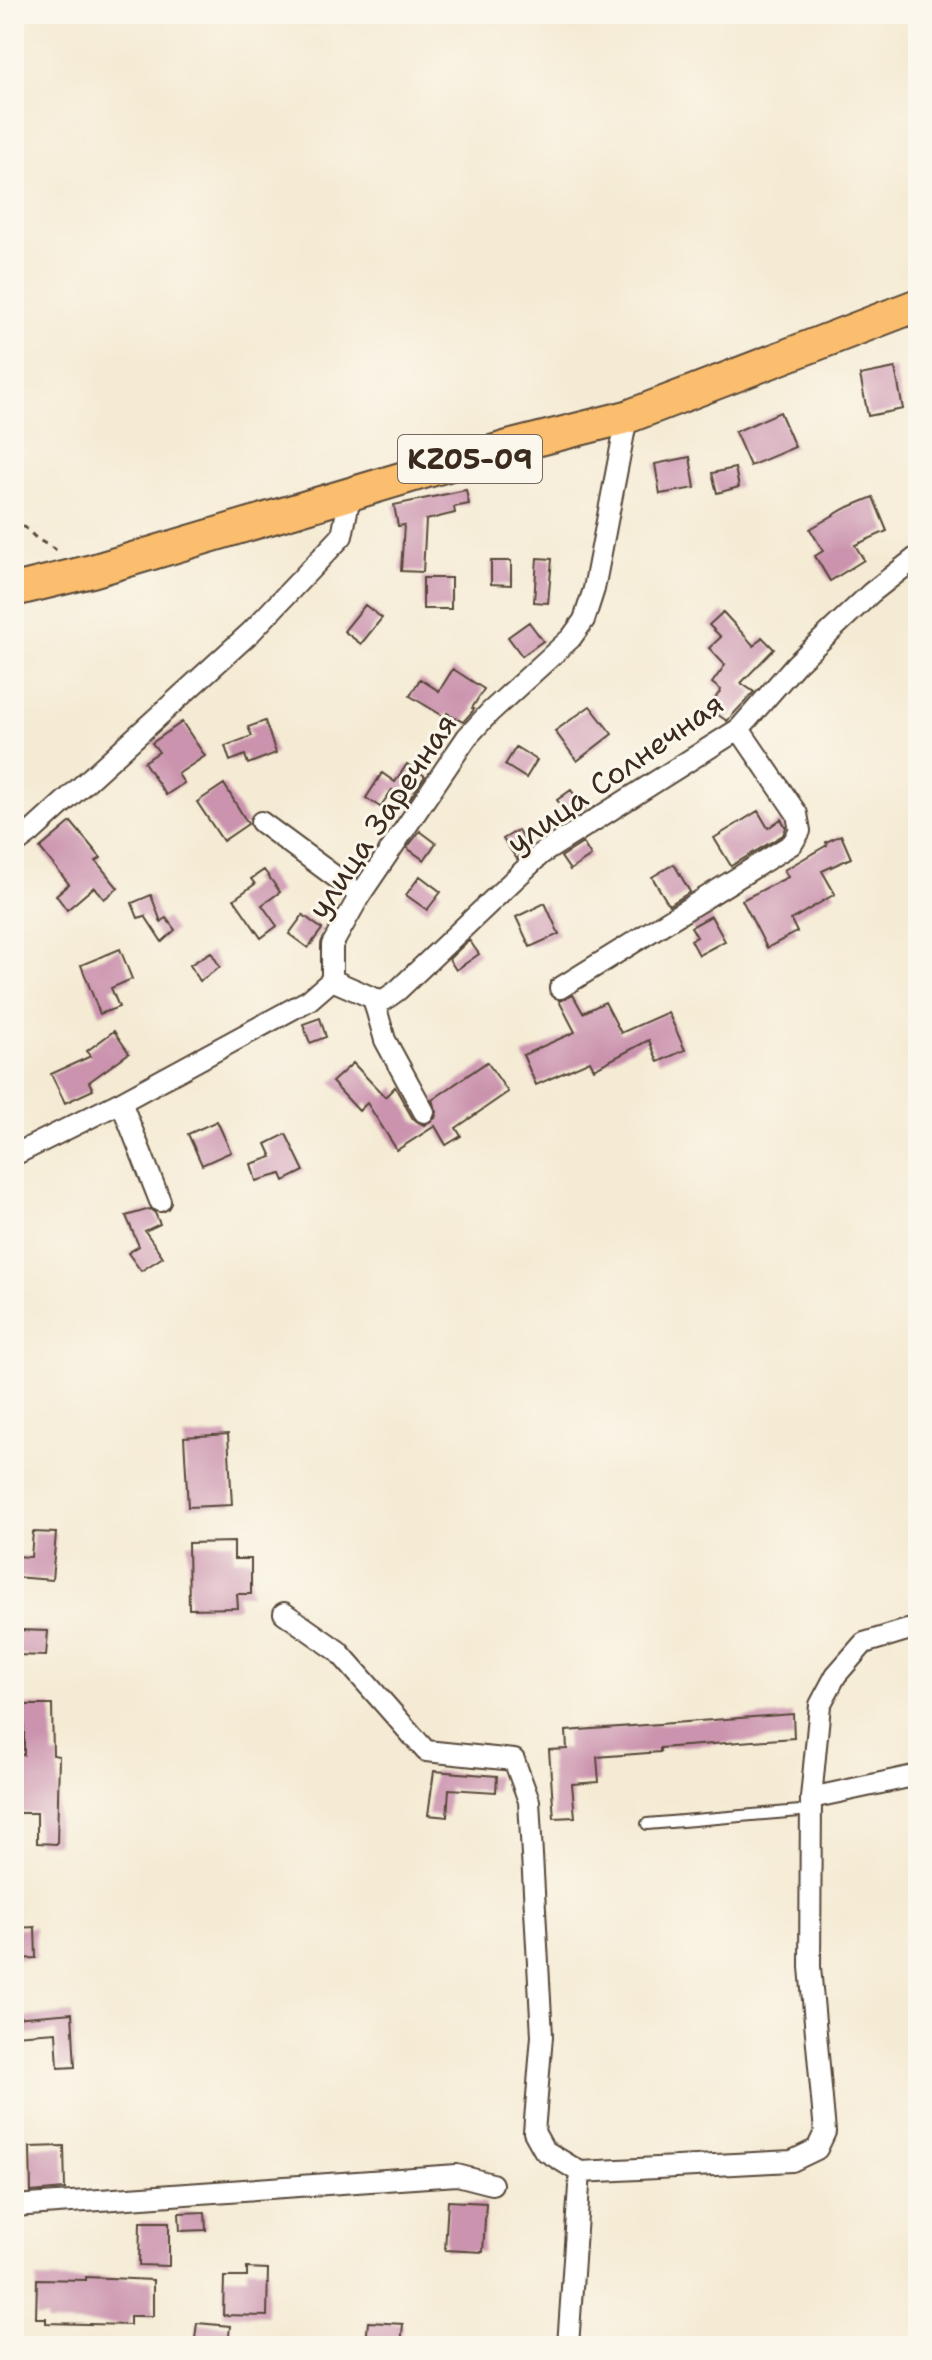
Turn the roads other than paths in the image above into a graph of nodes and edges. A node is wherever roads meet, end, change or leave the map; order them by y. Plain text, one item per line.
1 (918, 305) edge
2 (627, 417) junction
3 (350, 496) junction
4 (918, 556) edge
5 (14, 590) edge
6 (739, 729) junction
7 (261, 822) dead end
8 (14, 845) edge
9 (360, 895) junction
10 (332, 980) junction
11 (560, 988) dead end
12 (373, 998) junction
13 (121, 1102) junction
14 (424, 1112) dead end
15 (14, 1155) edge
16 (160, 1201) dead end
17 (284, 1613) dead end
18 (918, 1630) edge
19 (918, 1775) edge
20 (812, 1804) junction
21 (647, 1824) dead end
22 (580, 2172) junction
23 (492, 2184) dead end
24 (14, 2206) edge
25 (568, 2346) edge

1 - 2 main road, KZ05-09
2 - 3 main road, KZ05-09
2 - 9 street, улица Заречная
3 - 5 main road, KZ05-09
3 - 8 street
4 - 6 street, улица Солнечная
6 - 11 street
6 - 12 street, улица Солнечная
7 - 9 street
9 - 10 street, улица Заречная
10 - 12 street
10 - 13 street
12 - 14 street
13 - 15 street
13 - 16 street
17 - 22 street
18 - 20 street
19 - 20 street
20 - 21 lane
20 - 22 street
22 - 25 street
23 - 24 street

